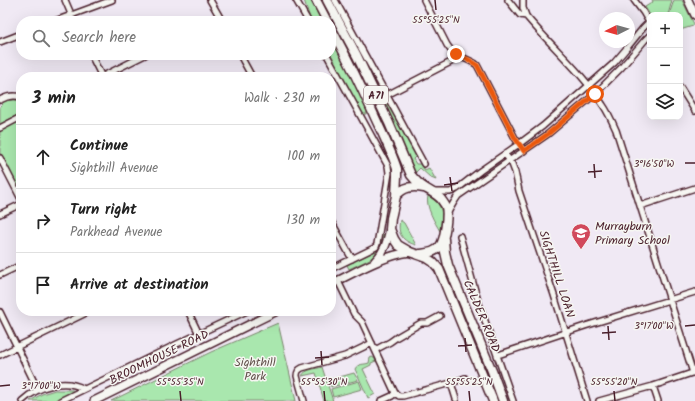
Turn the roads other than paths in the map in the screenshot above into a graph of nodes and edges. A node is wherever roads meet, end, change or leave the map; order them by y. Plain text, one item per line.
1 (65, 0) edge
2 (112, 0) edge
3 (210, 0) edge
4 (296, 0) edge
5 (316, 0) edge
6 (327, 0) edge
7 (335, 0) edge
8 (424, 0) edge
9 (508, 0) edge
10 (523, 0) edge
11 (634, 0) edge
12 (688, 0) edge
13 (71, 15) joint
14 (695, 15) edge
15 (219, 16) edge
16 (305, 16) edge
17 (324, 16) edge
18 (336, 16) edge
19 (526, 16) junction
20 (336, 17) edge
21 (647, 18) edge
22 (647, 25) edge
23 (16, 36) edge
24 (336, 37) edge
25 (647, 38) edge
26 (0, 42) edge
27 (456, 54) junction
28 (93, 60) edge
29 (135, 60) edge
30 (243, 60) edge
31 (330, 60) edge
32 (99, 72) edge
33 (111, 72) edge
34 (249, 72) edge
35 (589, 85) junction
36 (683, 92) edge
37 (595, 94) junction
38 (16, 96) edge
39 (388, 96) junction
40 (0, 100) edge
41 (695, 111) edge
42 (16, 120) edge
43 (549, 120) junction
44 (0, 128) edge
45 (556, 128) junction
46 (520, 144) junction
47 (524, 151) junction
48 (505, 154) junction
49 (0, 158) edge
50 (510, 161) junction
51 (424, 164) dead end
52 (695, 188) edge
53 (16, 189) edge
54 (428, 190) junction
55 (396, 196) junction
56 (16, 206) edge
57 (640, 206) junction
58 (0, 214) edge
59 (447, 216) junction
60 (390, 228) junction
61 (336, 230) edge
62 (460, 236) dead end
63 (443, 238) junction
64 (413, 253) junction
65 (352, 259) junction
66 (372, 264) junction
67 (16, 267) edge
68 (336, 267) edge
69 (0, 275) edge
70 (338, 281) joint
71 (695, 292) edge
72 (670, 300) junction
73 (0, 312) edge
74 (80, 316) edge
75 (190, 316) edge
76 (237, 316) edge
77 (267, 316) edge
78 (440, 316) dead end
79 (565, 332) junction
80 (199, 334) junction
81 (372, 343) junction
82 (17, 346) junction
83 (375, 350) junction
84 (0, 355) edge
85 (498, 355) junction
86 (694, 372) edge
87 (465, 378) dead end
88 (451, 383) junction
89 (653, 386) junction
90 (84, 389) junction
91 (38, 390) junction
92 (395, 393) junction
93 (456, 398) dead end
94 (22, 401) edge
95 (60, 401) edge
96 (94, 401) edge
97 (304, 401) edge
98 (381, 401) edge
99 (493, 401) edge
100 (503, 401) edge
101 (513, 401) edge
102 (587, 401) edge
103 (599, 401) edge
104 (658, 401) edge

1 - 13 street
2 - 13 street
3 - 15 street
4 - 16 street
5 - 17 main road
6 - 18 main road, A71
7 - 39 street
8 - 27 street
9 - 19 street
10 - 19 street
11 - 21 street
12 - 14 main road
19 - 35 street
20 - 54 main road, A71
22 - 35 street
23 - 26 street
24 - 55 main road, A71
25 - 37 street
27 - 39 street
27 - 46 street
28 - 32 street
29 - 33 street
30 - 34 street
31 - 65 street
35 - 37 street
35 - 43 street
36 - 41 street
37 - 45 street
37 - 57 street
38 - 40 street
39 - 51 street
42 - 44 street
43 - 45 street
43 - 46 street
45 - 47 street
46 - 47 street
46 - 48 street
47 - 50 street
48 - 50 street, SIGHTHILL LOAN
48 - 54 street
49 - 53 street
50 - 59 street
50 - 79 street, SIGHTHILL LOAN
52 - 57 street
54 - 55 main road
54 - 59 main road, A71
55 - 60 main road, A71
56 - 58 street
57 - 72 street
59 - 63 main road, CALDER ROAD
60 - 64 main road, CALDER ROAD
60 - 66 main road
61 - 65 street
62 - 85 street, CALDER ROAD
63 - 64 main road
63 - 100 main road, CALDER ROAD
64 - 66 main road
64 - 99 main road, CALDER ROAD
65 - 68 street
66 - 70 main road
67 - 69 street
70 - 81 street
71 - 72 street
72 - 79 street
72 - 86 street
73 - 82 street
74 - 82 street
75 - 80 street
76 - 80 street, BROOMHOUSE ROAD
77 - 96 main road, BROOMHOUSE ROAD
78 - 83 street
79 - 85 street
79 - 102 street, SIGHTHILL LOAN
80 - 90 street, BROOMHOUSE ROAD
81 - 83 street
81 - 97 street
82 - 84 street
82 - 91 street
83 - 92 street
85 - 101 street, CALDER ROAD
86 - 89 street
87 - 88 street
88 - 92 street
88 - 93 street
89 - 103 street
89 - 104 street
90 - 91 street
90 - 95 street, BROOMHOUSE ROAD
91 - 94 street
92 - 98 street

